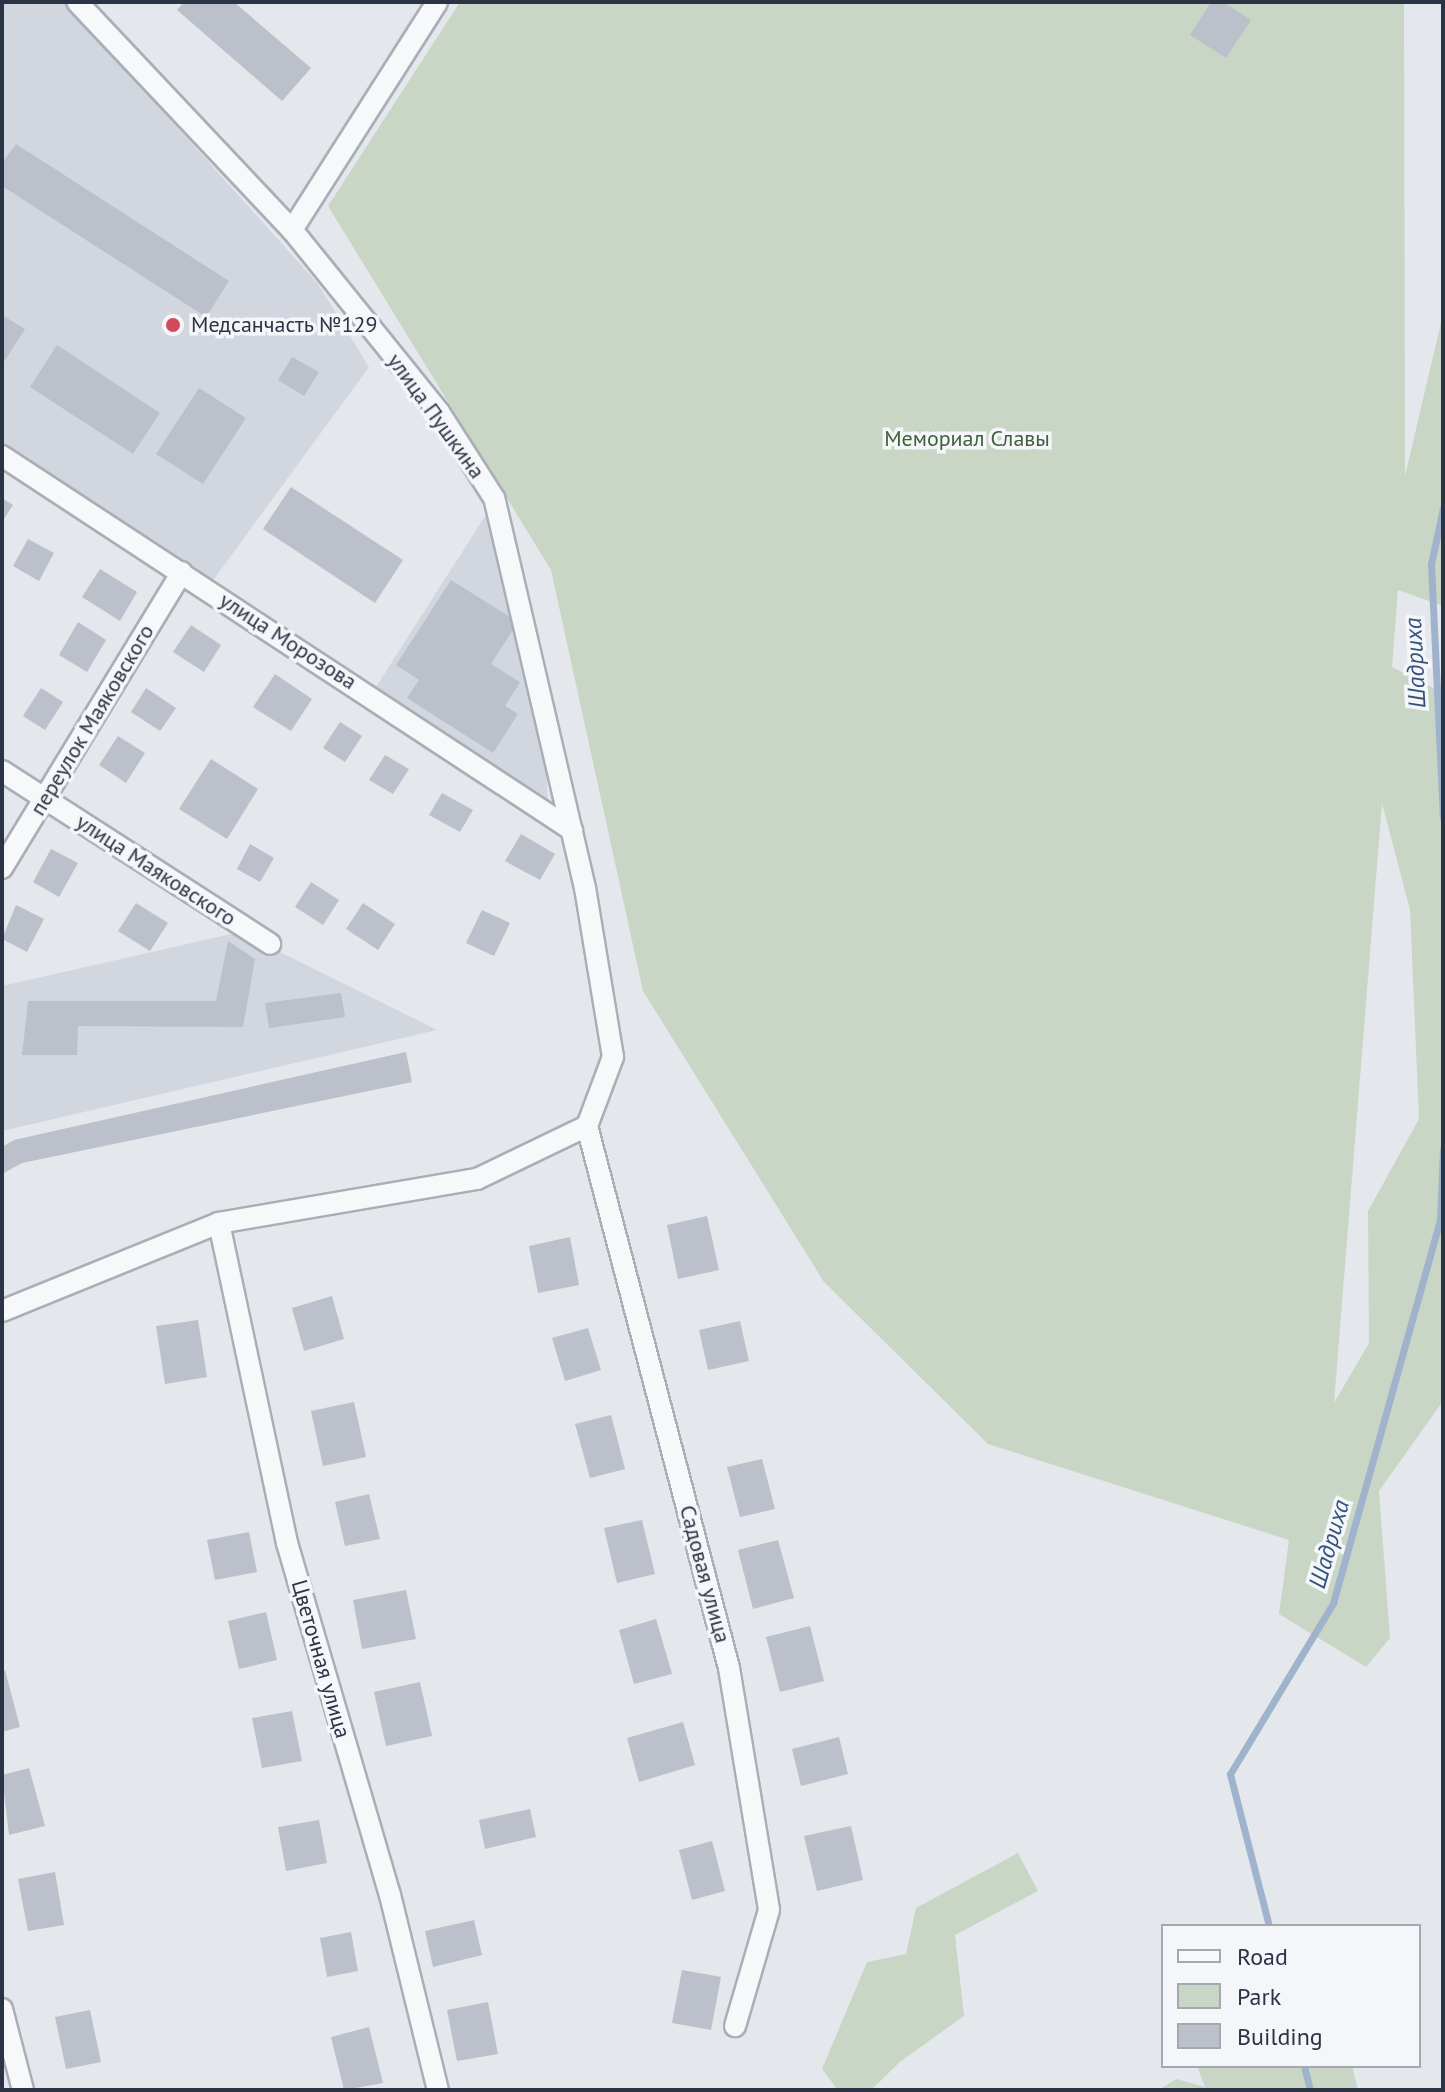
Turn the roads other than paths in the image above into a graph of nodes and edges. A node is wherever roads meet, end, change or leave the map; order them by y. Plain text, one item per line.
1 (77, 2) edge
2 (437, 2) edge
3 (292, 230) junction
4 (2, 456) edge
5 (182, 572) junction
6 (2, 771) edge
7 (44, 798) junction
8 (572, 830) junction
9 (2, 868) edge
10 (270, 944) dead end
11 (587, 1126) junction
12 (219, 1223) junction
13 (2, 1311) edge
14 (2, 2009) edge
15 (735, 2026) dead end
16 (23, 2090) edge
17 (438, 2090) edge

1 - 3 street, улица Пушкина
2 - 3 street
3 - 8 street, улица Пушкина
4 - 5 street, улица Морозова
5 - 7 street, переулок Маяковского
5 - 8 street, улица Морозова
6 - 7 street, улица Маяковского
7 - 9 street, переулок Маяковского
7 - 10 street, улица Маяковского
8 - 11 street, улица Пушкина
11 - 12 street
11 - 15 street, Садовая улица
12 - 13 street
12 - 17 street, Цветочная улица
14 - 16 street

